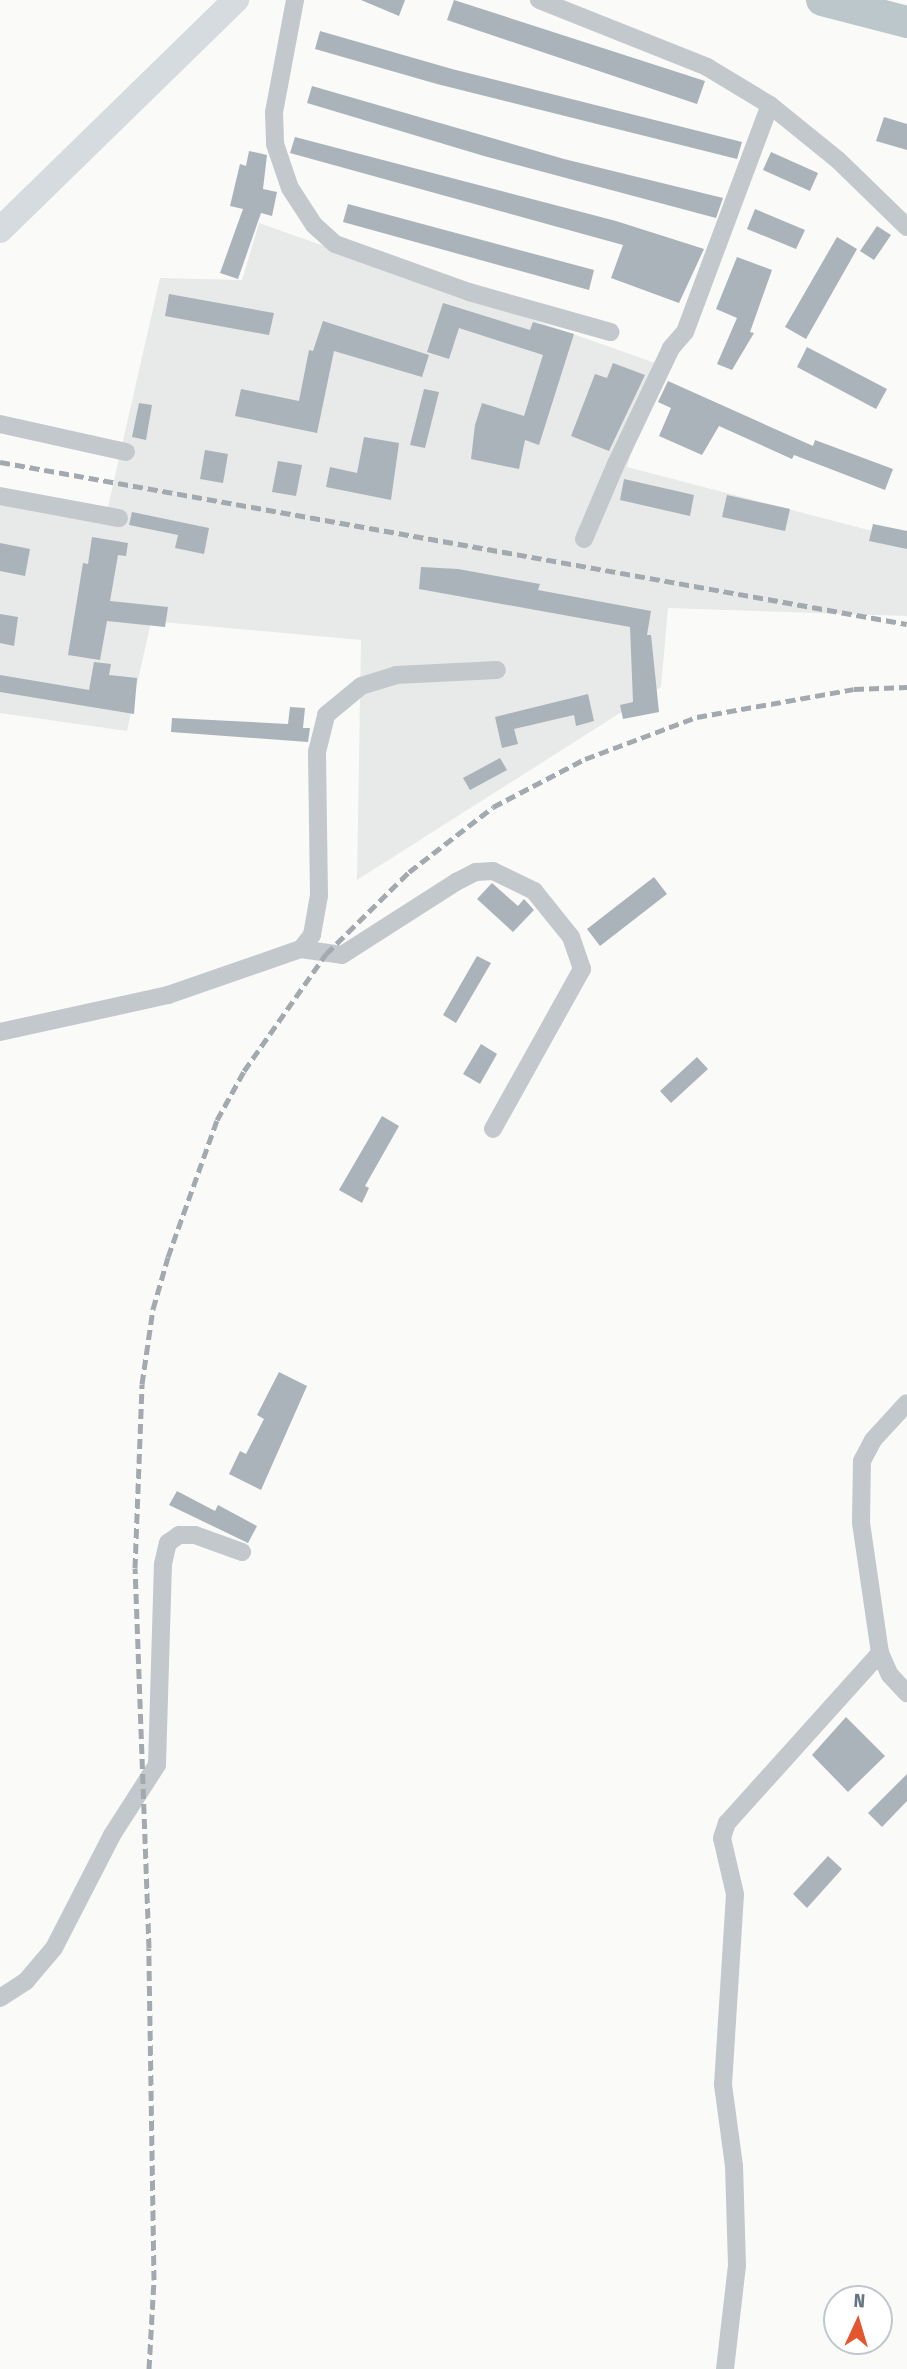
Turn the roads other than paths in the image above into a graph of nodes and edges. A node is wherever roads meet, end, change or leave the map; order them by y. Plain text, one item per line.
1 (236, 0) edge
2 (295, 0) edge
3 (539, 0) edge
4 (770, 105) junction
5 (907, 227) edge
6 (0, 230) edge
7 (610, 332) dead end
8 (0, 424) edge
9 (126, 452) dead end
10 (0, 496) edge
11 (119, 518) dead end
12 (584, 539) dead end
13 (497, 670) dead end
14 (301, 949) junction
15 (0, 1032) edge
16 (493, 1129) dead end
17 (907, 1403) edge
18 (242, 1552) dead end
19 (880, 1653) junction
20 (907, 1693) edge
21 (0, 1998) edge
22 (724, 2369) edge

1 - 6 street
2 - 7 street
3 - 4 street
4 - 5 street
4 - 12 street
8 - 9 street
10 - 11 street
13 - 14 street
14 - 15 street
14 - 16 street
17 - 19 street
18 - 21 street
19 - 20 street
19 - 22 street

